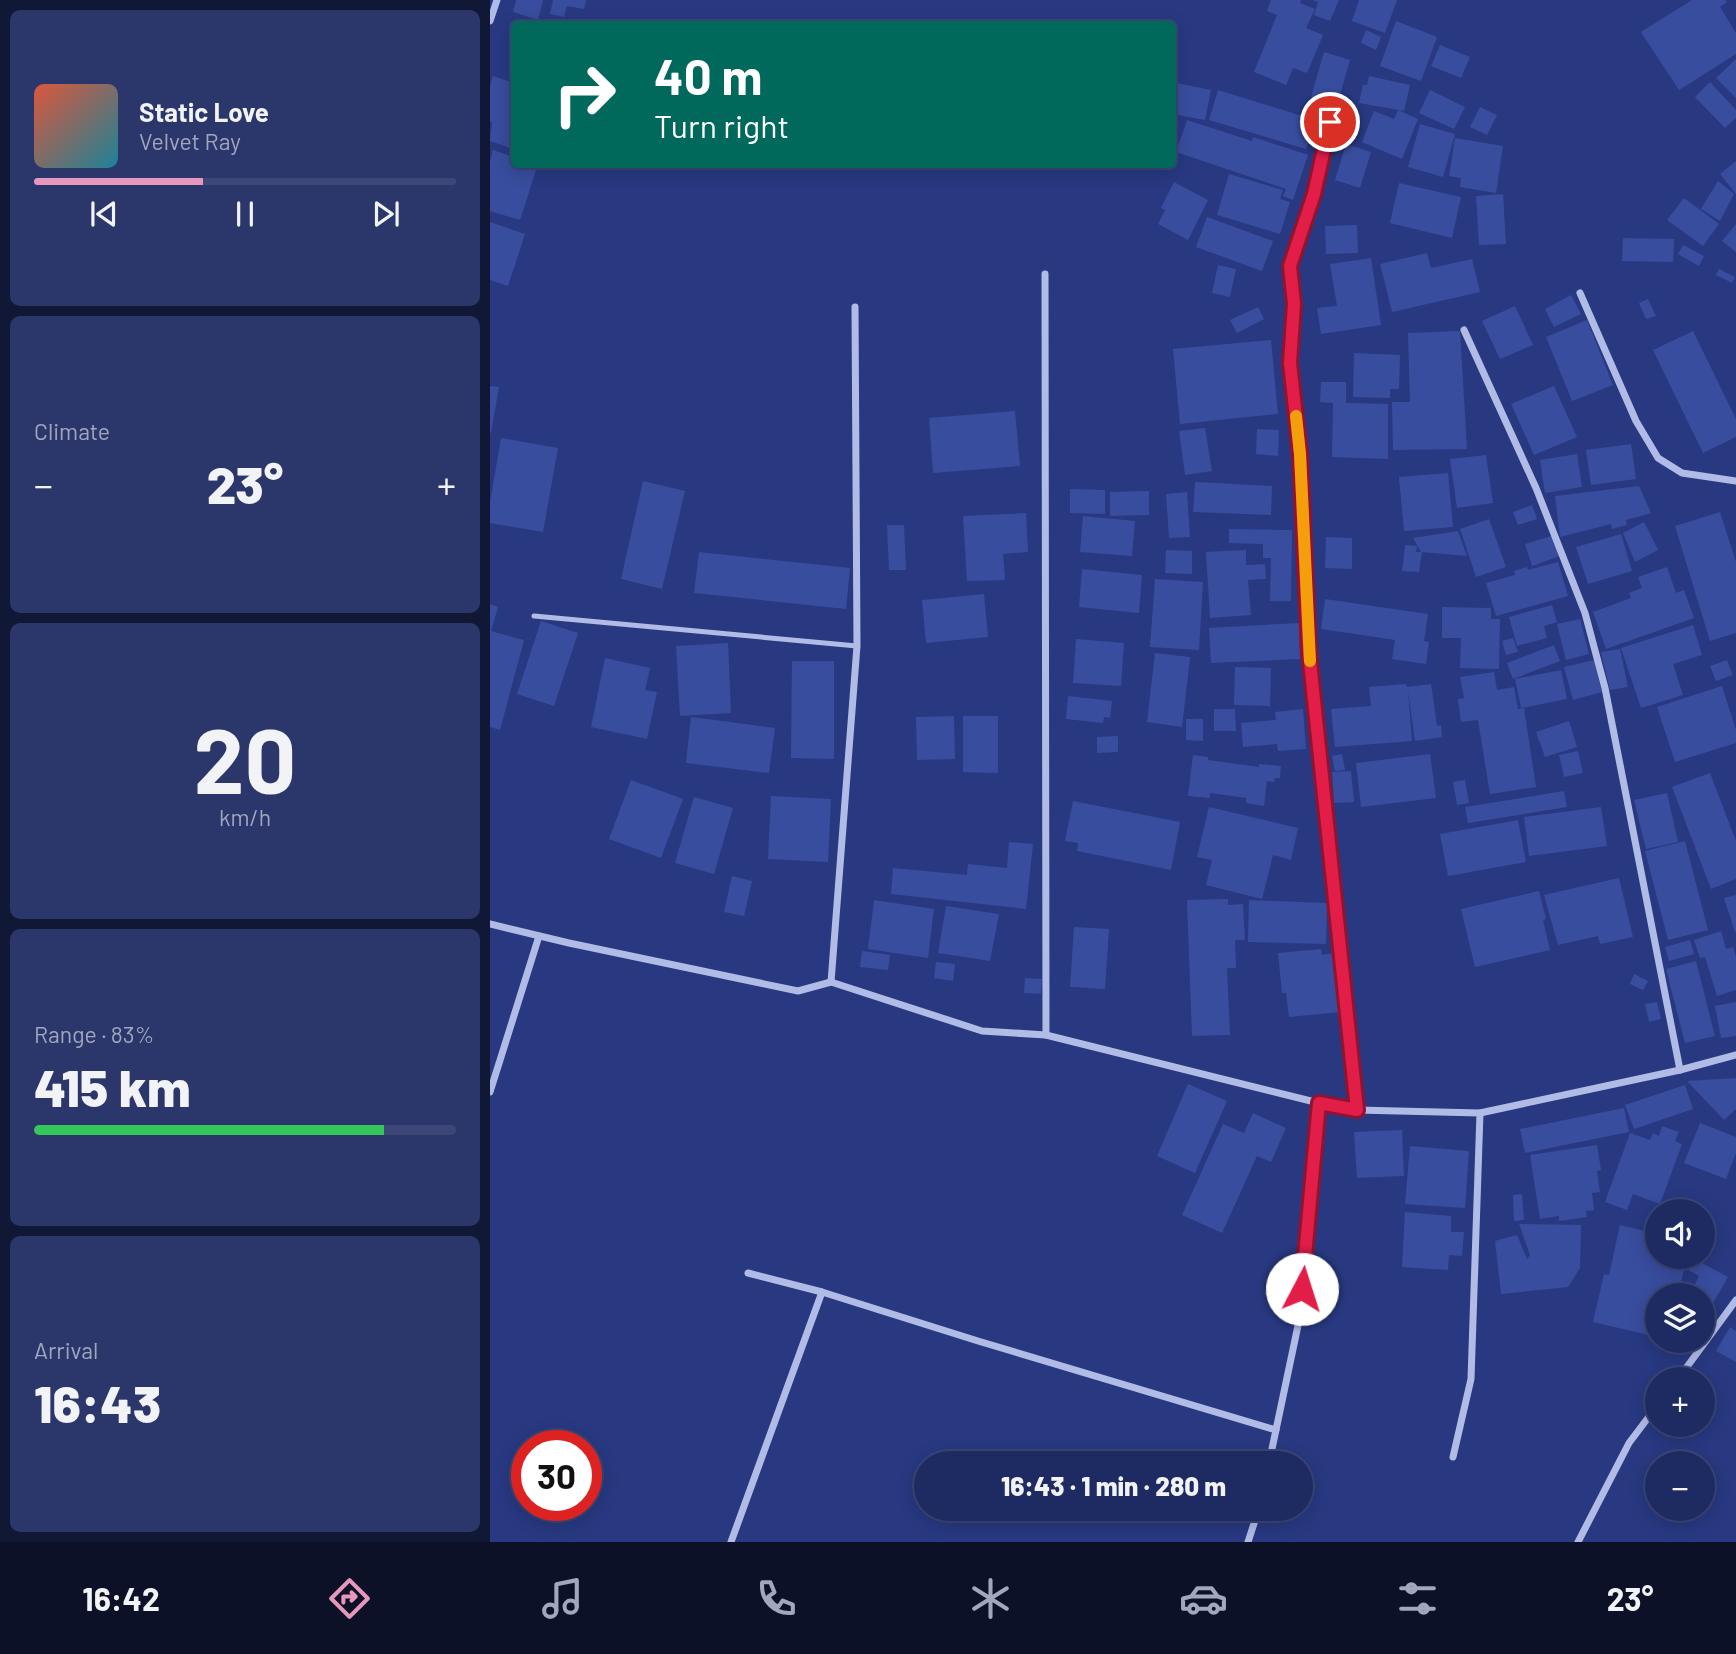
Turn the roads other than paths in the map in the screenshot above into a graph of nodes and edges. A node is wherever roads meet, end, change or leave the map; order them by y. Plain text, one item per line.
1 (497, 0) edge
2 (490, 21) edge
3 (1330, 122) dead end
4 (1045, 274) dead end
5 (1580, 293) dead end
6 (855, 307) dead end
7 (1464, 330) dead end
8 (1736, 481) edge
9 (534, 616) dead end
10 (858, 646) junction
11 (490, 924) edge
12 (539, 936) junction
13 (831, 982) junction
14 (1046, 1035) junction
15 (1736, 1055) edge
16 (1680, 1070) junction
17 (490, 1092) edge
18 (1319, 1103) junction
19 (1357, 1110) junction
20 (1479, 1113) junction
21 (748, 1273) dead end
22 (822, 1292) junction
23 (1736, 1300) edge
24 (1727, 1313) junction
25 (1736, 1318) edge
26 (1687, 1367) edge
27 (1645, 1422) edge
28 (1276, 1430) junction
29 (1272, 1451) edge
30 (1453, 1457) dead end
31 (1255, 1521) edge
32 (731, 1542) edge
33 (1248, 1542) edge
34 (1578, 1542) edge

1 - 2 street
3 - 19 street
4 - 14 street
5 - 8 street
6 - 10 street
7 - 16 street
9 - 10 lane
10 - 13 street
11 - 12 street
12 - 13 street
12 - 17 street
13 - 14 street
14 - 18 street
15 - 16 street
16 - 20 street
18 - 19 street
18 - 28 street
19 - 20 street
20 - 30 street
21 - 22 street
22 - 28 street
22 - 32 street
23 - 24 street
24 - 25 street
24 - 26 street
27 - 34 street
28 - 29 street
31 - 33 street

